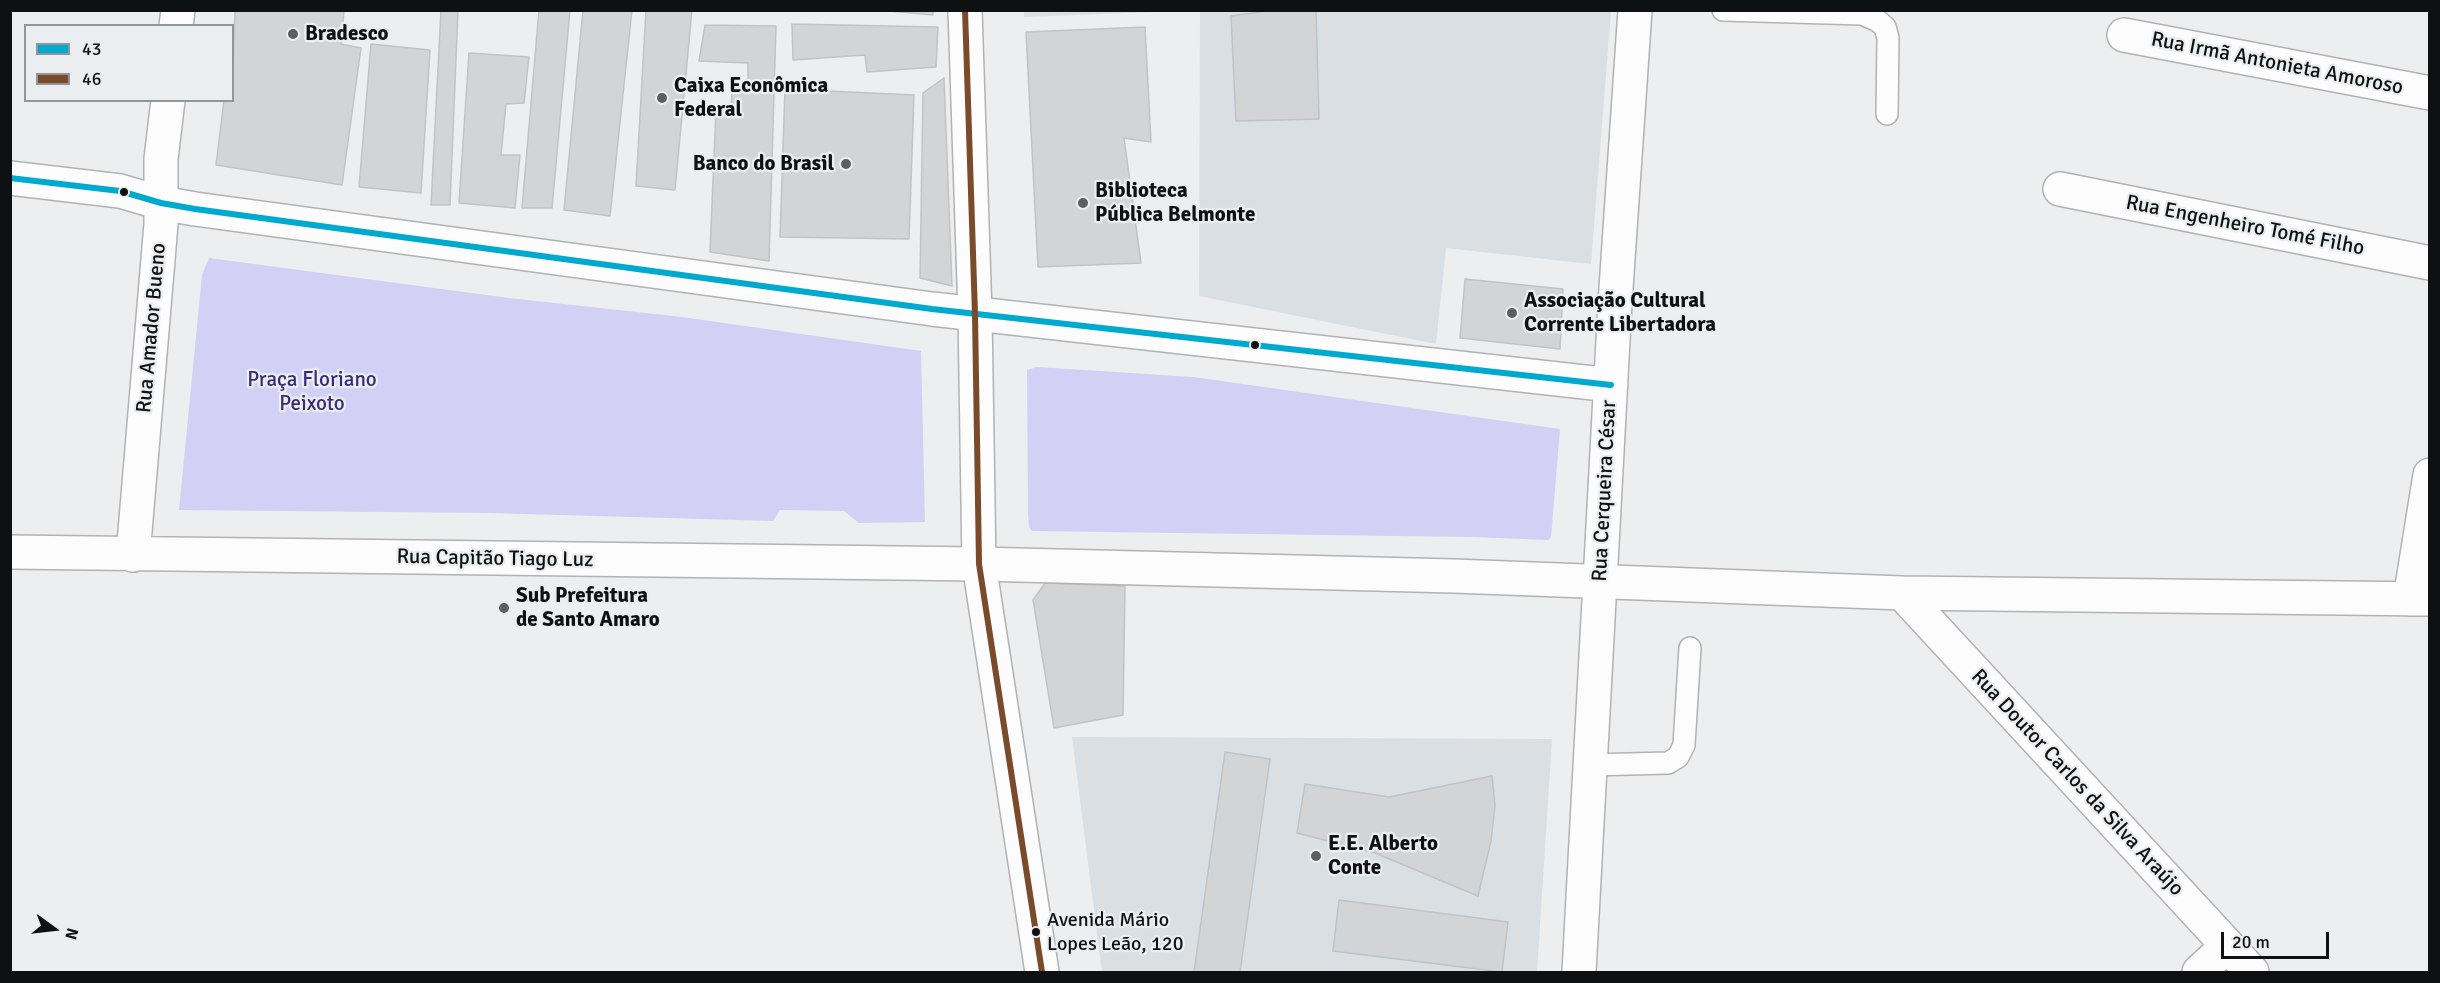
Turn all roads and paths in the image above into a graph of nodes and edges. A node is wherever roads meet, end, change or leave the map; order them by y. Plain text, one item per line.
1 (966, 10) edge
2 (1635, 10) edge
3 (1723, 10) edge
4 (2124, 35) dead end
5 (2430, 93) edge
6 (168, 102) edge
7 (1887, 114) dead end
8 (10, 178) edge
9 (2060, 189) dead end
10 (161, 203) junction
11 (2430, 263) edge
12 (975, 314) junction
13 (1611, 385) junction
14 (2430, 475) edge
15 (10, 552) edge
16 (133, 555) junction
17 (979, 564) junction
18 (1600, 581) junction
19 (1902, 593) junction
20 (2420, 599) edge
21 (1690, 648) dead end
22 (1590, 765) junction
23 (2228, 946) junction
24 (1042, 972) edge
25 (1579, 972) edge
26 (2199, 972) edge
27 (2252, 972) edge

1 - 12 street
2 - 13 street, Rua Cerqueira César
3 - 7 lane
4 - 5 street, Rua Irmã Antonieta Amoroso
6 - 10 street, Rua Amador Bueno
8 - 10 street
9 - 11 street, Rua Engenheiro Tomé Filho
10 - 12 street
10 - 16 street, Rua Amador Bueno
12 - 13 street
12 - 17 street
13 - 18 street, Rua Cerqueira César
14 - 20 street
15 - 16 street, Rua Capitão Tiago Luz
16 - 17 street, Rua Capitão Tiago Luz
17 - 18 street, Rua Capitão Tiago Luz
17 - 24 street
18 - 19 street, Rua Capitão Tiago Luz
18 - 22 street, Rua Cerqueira César
19 - 20 street, Rua Capitão Tiago Luz
19 - 23 street, Rua Doutor Carlos da Silva Araújo
21 - 22 lane
22 - 25 street, Rua Cerqueira César
23 - 26 street
23 - 27 street, Rua Doutor Carlos da Silva Araújo

